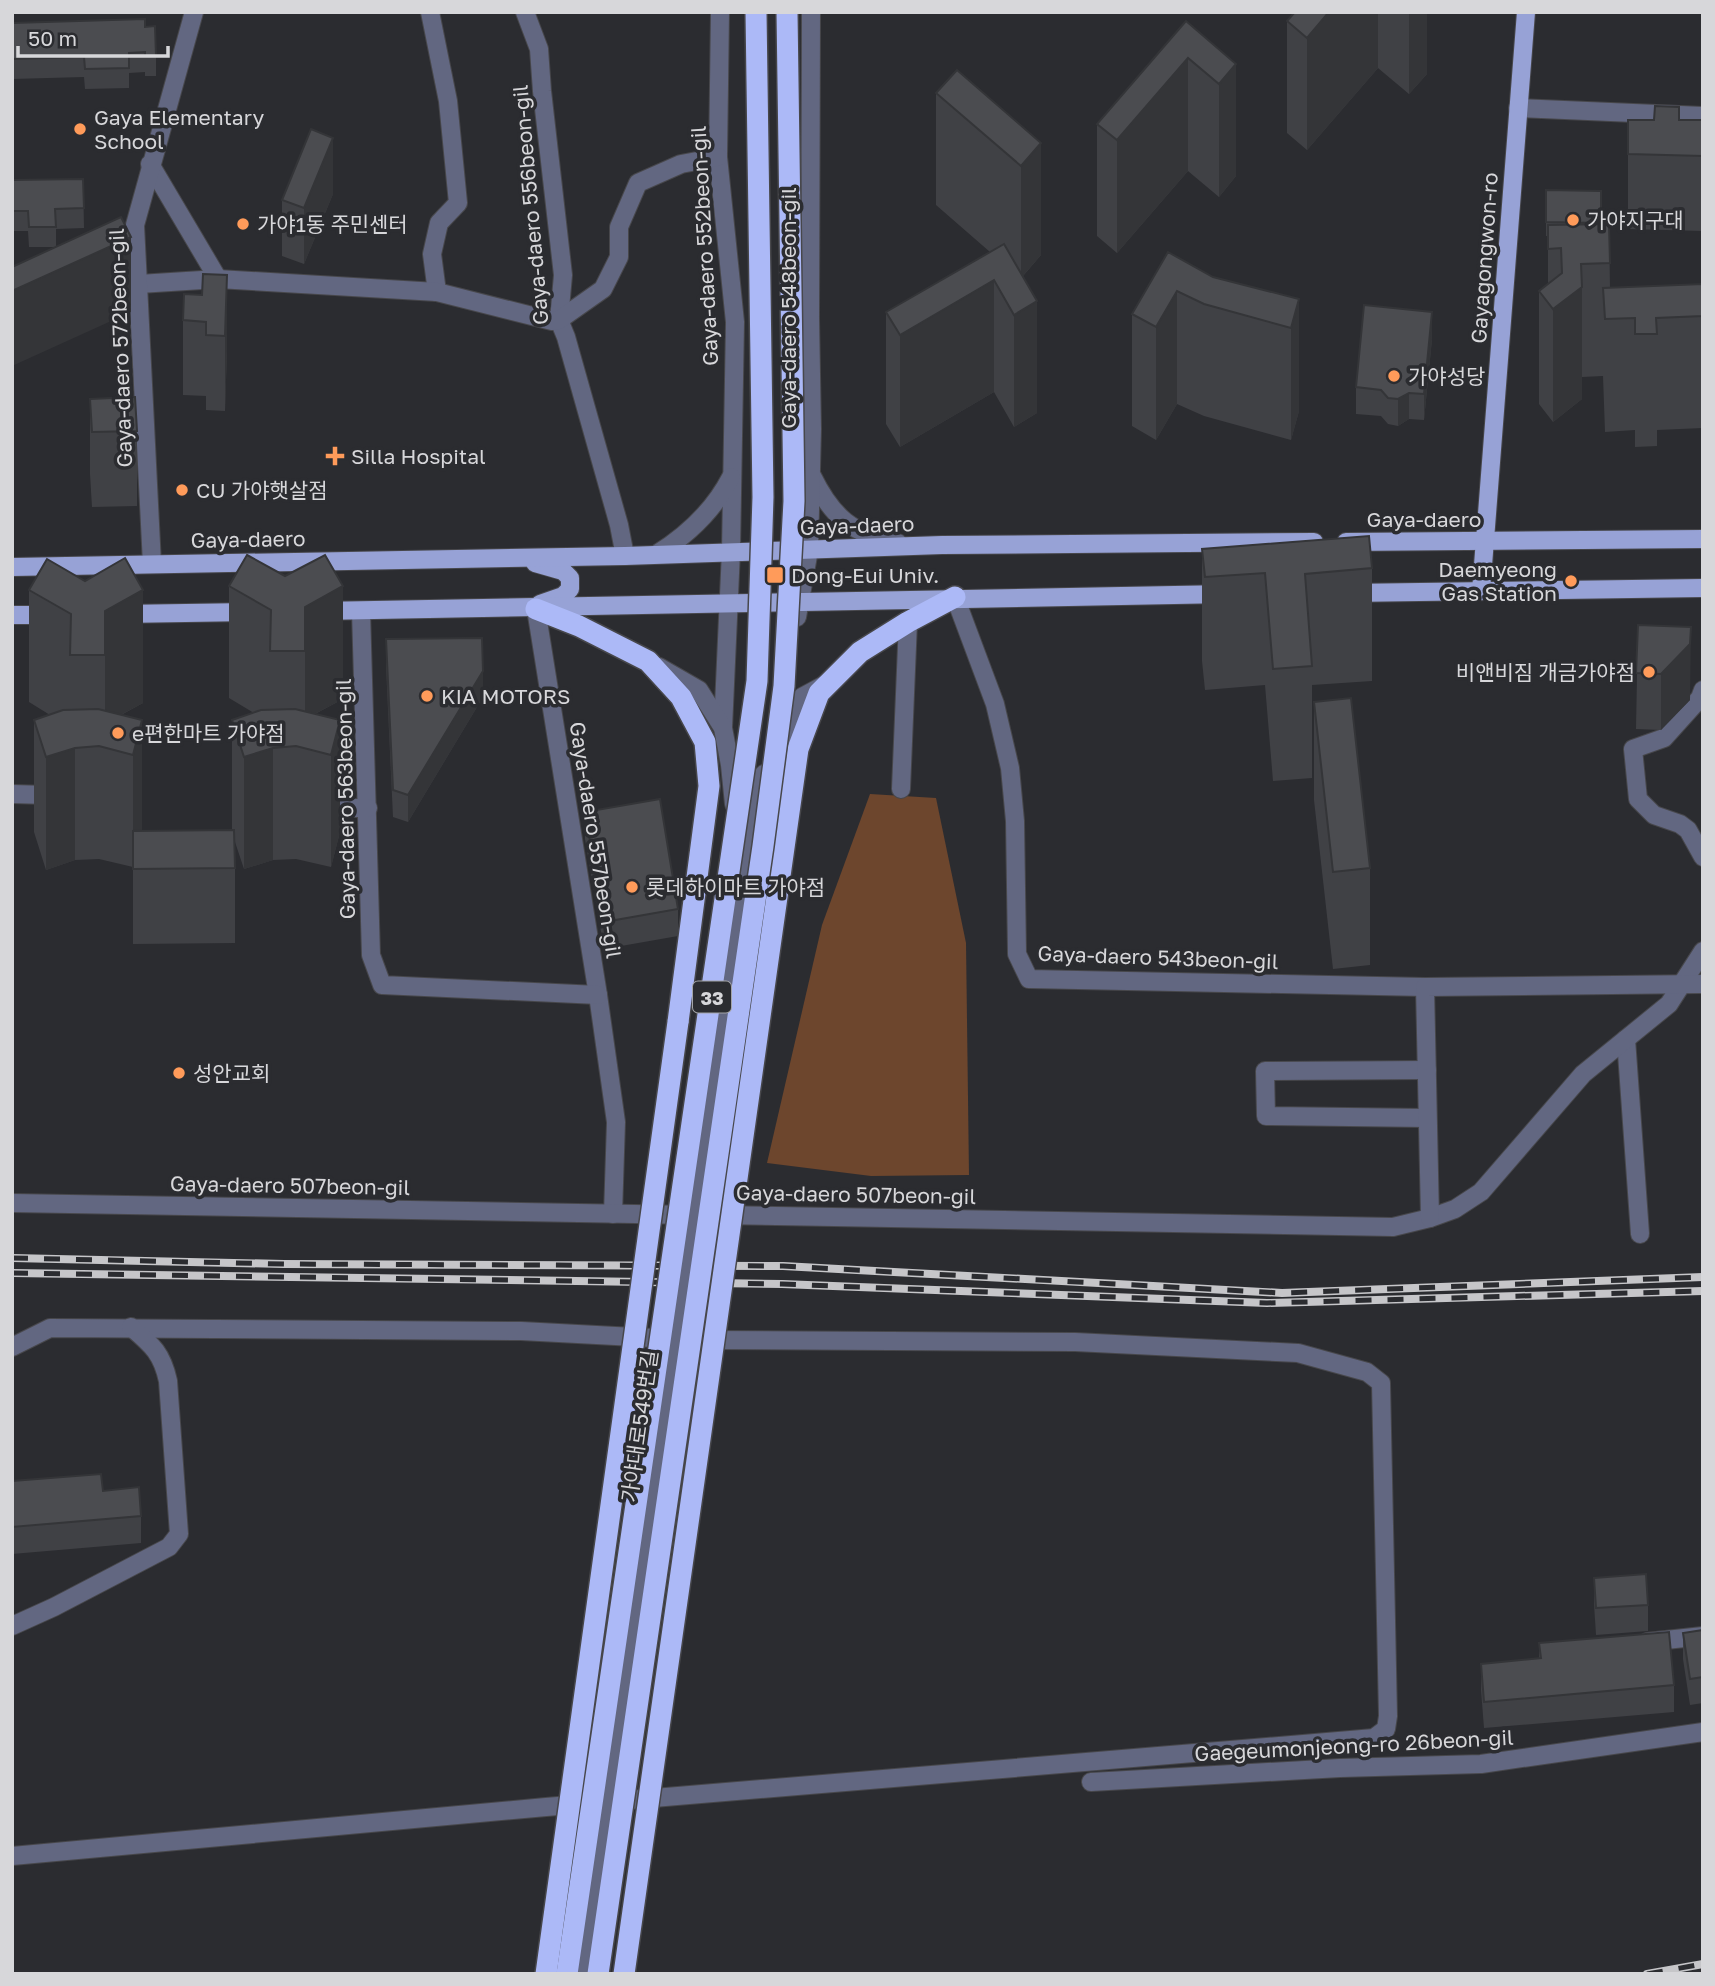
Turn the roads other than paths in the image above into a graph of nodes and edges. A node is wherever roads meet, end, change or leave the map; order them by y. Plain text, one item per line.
1 (194, 12) edge
2 (430, 12) edge
3 (525, 12) edge
4 (720, 12) edge
5 (756, 12) edge
6 (788, 12) edge
7 (811, 12) edge
8 (1526, 12) edge
9 (1518, 108) junction
10 (1703, 116) edge
11 (719, 157) junction
12 (150, 164) junction
13 (218, 279) junction
14 (139, 284) junction
15 (437, 292) junction
16 (559, 320) junction
17 (732, 474) junction
18 (811, 474) junction
19 (1703, 539) edge
20 (1485, 541) junction
21 (915, 546) junction
22 (809, 550) junction
23 (731, 551) junction
24 (657, 554) junction
25 (625, 556) junction
26 (518, 558) junction
27 (152, 564) junction
28 (12, 567) edge
29 (1703, 588) edge
30 (1481, 591) junction
31 (1329, 593) edge
32 (1246, 594) edge
33 (956, 597) junction
34 (800, 603) junction
35 (728, 604) junction
36 (530, 609) junction
37 (306, 611) edge
38 (361, 611) junction
39 (264, 612) edge
40 (110, 614) edge
41 (12, 615) edge
42 (68, 615) edge
43 (908, 622) junction
44 (648, 661) junction
45 (829, 682) junction
46 (1703, 690) edge
47 (723, 728) junction
48 (901, 789) dead end
49 (12, 794) edge
50 (46, 795) edge
51 (757, 803) junction
52 (324, 808) edge
53 (368, 808) junction
54 (1703, 857) edge
55 (740, 884) junction
56 (1703, 951) edge
57 (1703, 984) edge
58 (1682, 985) junction
59 (1425, 987) junction
60 (598, 995) junction
61 (1626, 1039) junction
62 (1427, 1070) junction
63 (1427, 1118) junction
64 (12, 1203) edge
65 (613, 1214) junction
66 (1430, 1218) junction
67 (1640, 1234) dead end
68 (131, 1327) junction
69 (12, 1347) edge
70 (12, 1626) edge
71 (1703, 1636) edge
72 (1624, 1644) edge
73 (1703, 1732) edge
74 (1091, 1782) dead end
75 (12, 1856) edge
76 (546, 1974) edge
77 (567, 1974) edge
78 (580, 1974) edge
79 (598, 1974) edge
80 (624, 1974) edge

1 - 12 street, Gaya-daero 572beon-gil
2 - 15 street
3 - 16 street, Gaya-daero 556beon-gil
4 - 11 street, Gaya-daero 552beon-gil
5 - 77 highway, 33, bridge
6 - 79 highway, 33, bridge
7 - 18 street, Gaya-daero 548beon-gil
8 - 9 main road, Gayagongwon-ro
9 - 10 street
9 - 20 main road, Gayagongwon-ro
11 - 16 street
11 - 17 street, Gaya-daero 552beon-gil
12 - 13 street
12 - 14 street, Gaya-daero 572beon-gil
13 - 14 street
13 - 15 street
14 - 27 street, Gaya-daero 572beon-gil
15 - 16 street
16 - 25 street, Gaya-daero 556beon-gil
17 - 23 street, Gaya-daero 552beon-gil
17 - 24 street
18 - 21 street
18 - 22 street, Gaya-daero 548beon-gil
19 - 20 main road, Gaya-daero
20 - 21 main road, Gaya-daero
20 - 30 main road, Gayagongwon-ro
21 - 22 main road, Gaya-daero
22 - 23 main road, Gaya-daero
22 - 34 street, Gaya-daero 548beon-gil
23 - 24 main road, Gaya-daero
23 - 35 street, Gaya-daero 552beon-gil
24 - 25 main road, Gaya-daero
25 - 26 main road, Gaya-daero
26 - 27 main road, Gaya-daero
26 - 36 main road
27 - 28 main road, Gaya-daero
29 - 30 main road
30 - 31 main road
32 - 33 main road
33 - 34 main road
33 - 43 highway
33 - 59 street, Gaya-daero 543beon-gil
34 - 35 main road
34 - 51 street, Gaya-daero 548beon-gil
35 - 36 main road
35 - 47 street, Gaya-daero 552beon-gil
36 - 38 main road
36 - 44 highway
36 - 60 street, Gaya-daero 557beon-gil
37 - 38 main road
38 - 53 street, Gaya-daero 563beon-gil
39 - 40 main road
41 - 42 main road
43 - 45 highway
43 - 48 street
44 - 47 street
44 - 76 highway, bridge
45 - 51 street
45 - 80 highway, bridge
46 - 54 street
47 - 55 street
49 - 50 street
51 - 55 street
52 - 53 street
53 - 60 street, Gaya-daero 563beon-gil
55 - 78 street, 가야대로549번길, bridge
56 - 58 street, Gaya-daero 507beon-gil
57 - 58 street
58 - 59 street
58 - 61 street, Gaya-daero 507beon-gil
59 - 62 street
60 - 65 street, Gaya-daero 557beon-gil
61 - 66 street, Gaya-daero 507beon-gil
61 - 67 street
62 - 63 street
62 - 63 street
63 - 66 street
64 - 65 street, Gaya-daero 507beon-gil
65 - 66 street, Gaya-daero 507beon-gil
68 - 69 street
68 - 70 street
68 - 75 street
71 - 72 street
73 - 74 street, Gaegeumonjeong-ro 26beon-gil

